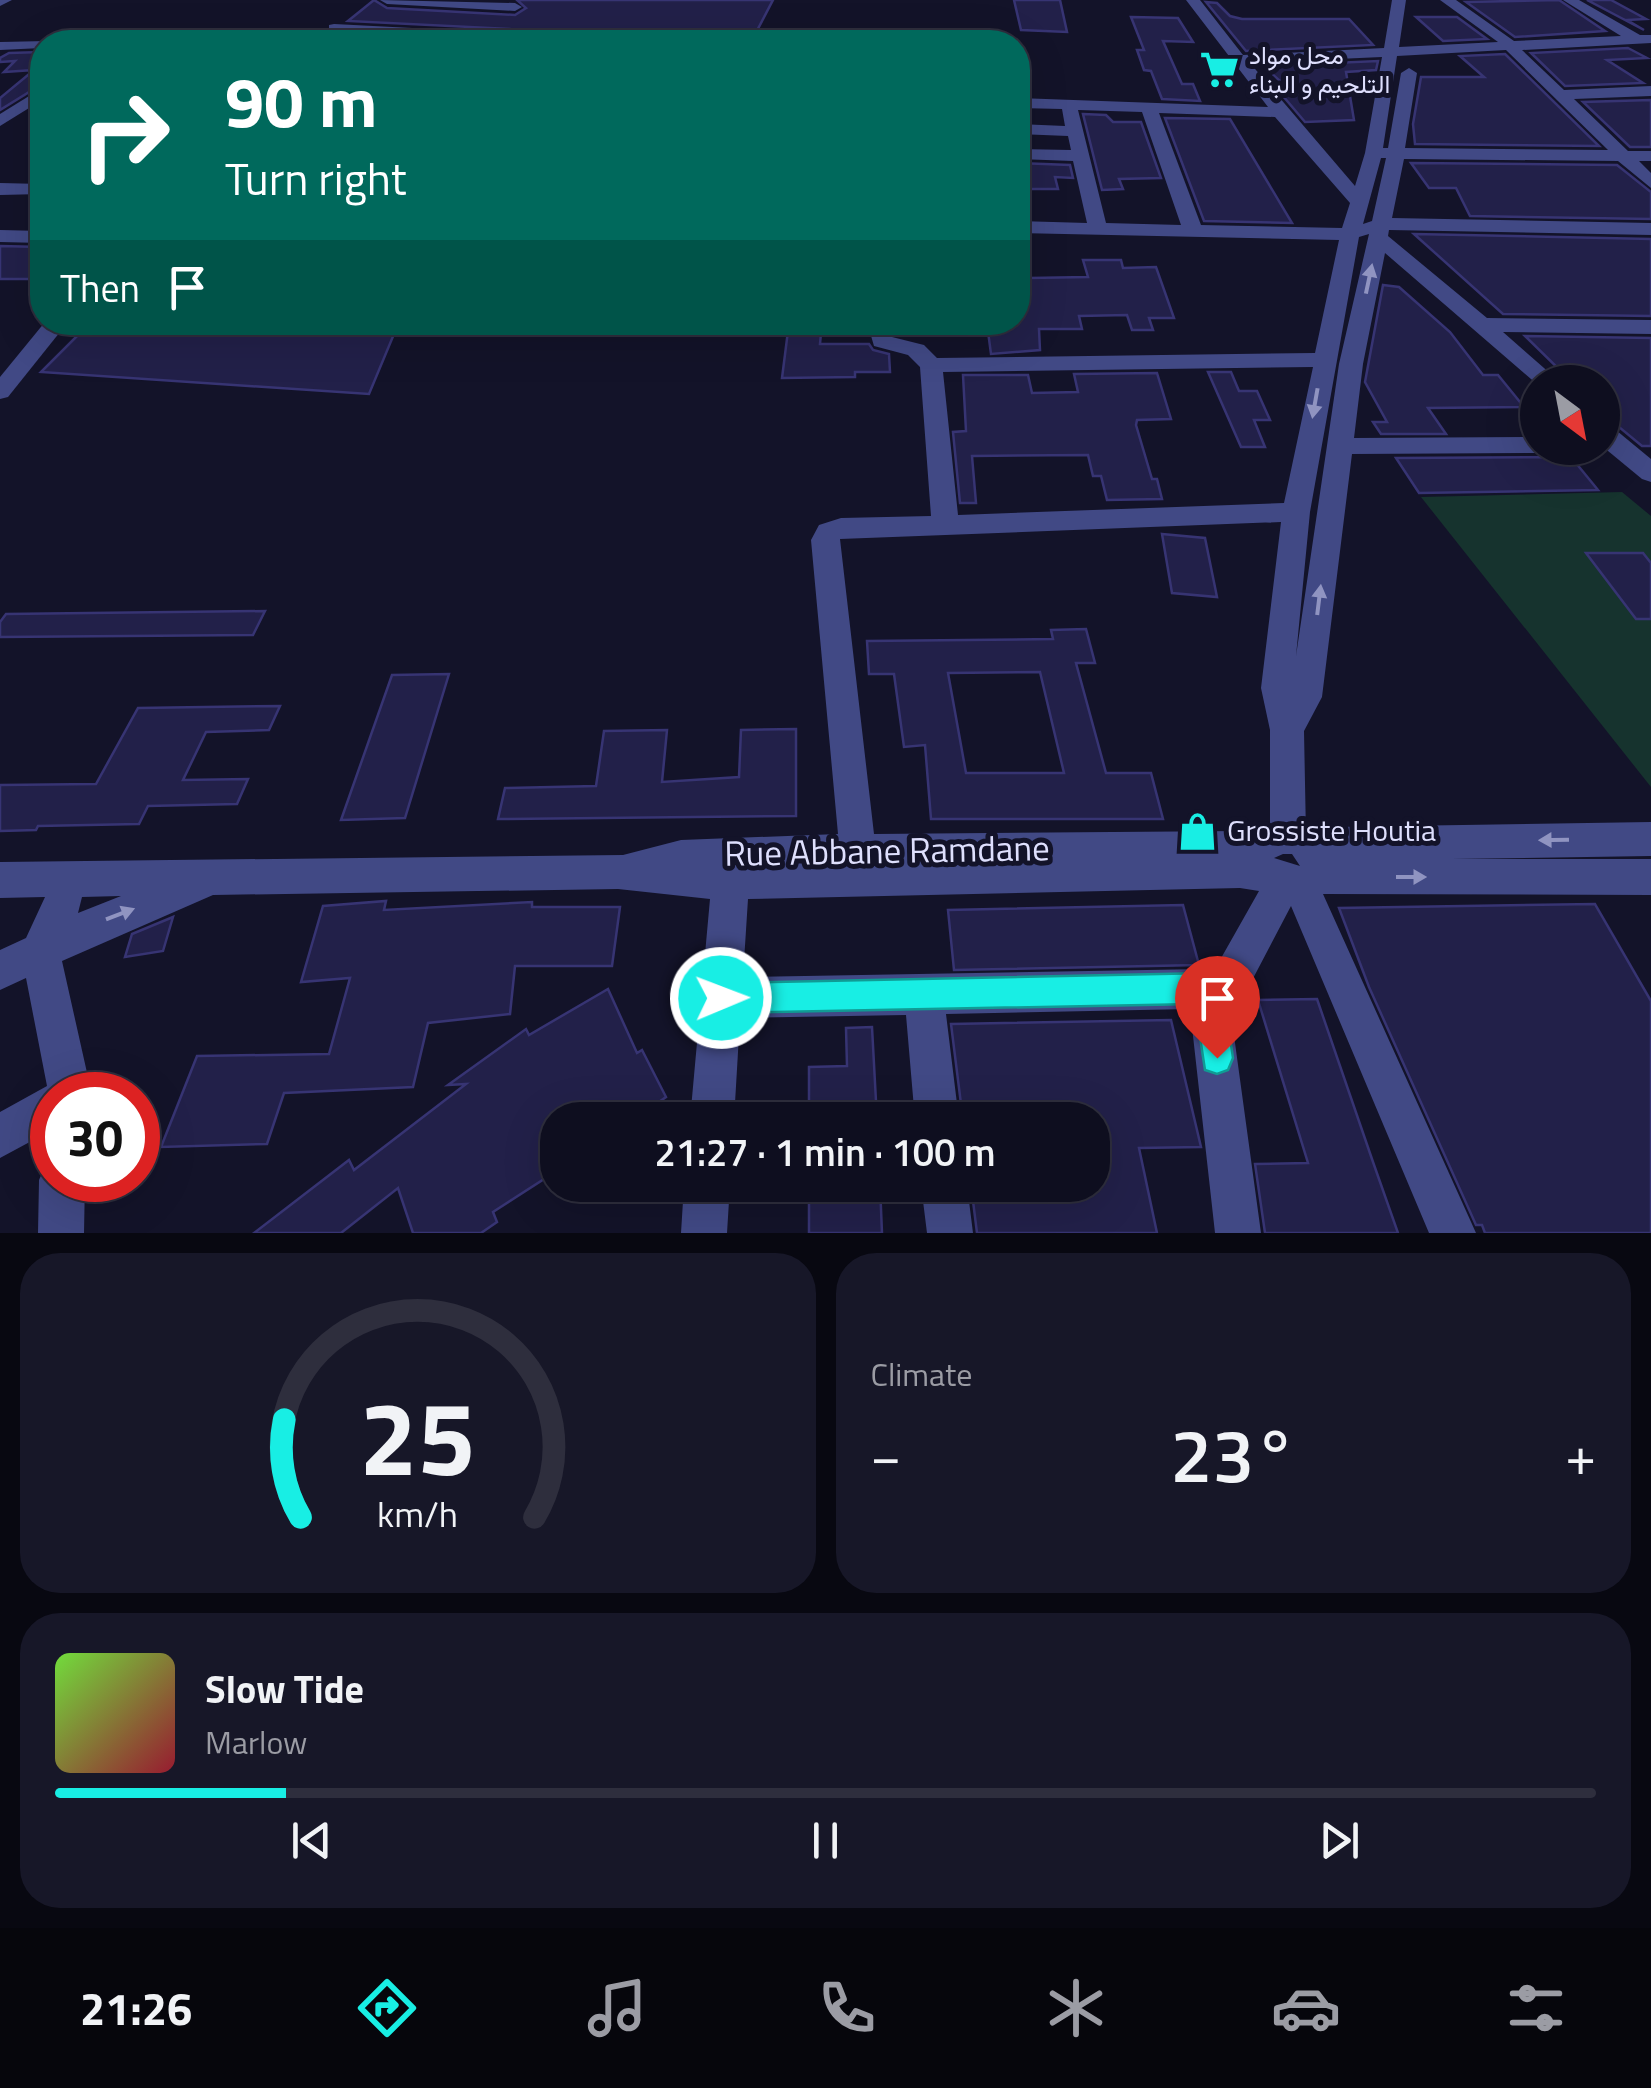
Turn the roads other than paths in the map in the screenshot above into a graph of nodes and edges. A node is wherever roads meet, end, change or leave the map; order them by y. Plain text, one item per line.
1 (386, 0) edge
2 (1193, 0) edge
3 (1399, 0) edge
4 (1413, 0) edge
5 (1447, 0) edge
6 (1570, 0) edge
7 (516, 10) edge
8 (334, 28) joint
9 (363, 30) edge
10 (1644, 39) edge
11 (30, 45) edge
12 (0, 46) edge
13 (1509, 46) junction
14 (1651, 48) edge
15 (1403, 52) junction
16 (1242, 59) junction
17 (1651, 91) edge
18 (1560, 95) junction
19 (30, 101) edge
20 (1030, 103) edge
21 (1069, 105) junction
22 (1149, 108) junction
23 (1280, 112) junction
24 (0, 122) edge
25 (1030, 129) edge
26 (1076, 131) junction
27 (1385, 153) junction
28 (1030, 154) edge
29 (1083, 156) junction
30 (1622, 156) junction
31 (1651, 156) edge
32 (1651, 183) edge
33 (30, 189) edge
34 (0, 190) edge
35 (1360, 203) junction
36 (1030, 223) edge
37 (1098, 226) junction
38 (1651, 229) edge
39 (1193, 230) junction
40 (1380, 231) junction
41 (1350, 234) junction
42 (0, 236) edge
43 (30, 236) edge
44 (1485, 325) junction
45 (1651, 327) edge
46 (46, 335) edge
47 (881, 335) edge
48 (1323, 360) junction
49 (931, 365) junction
50 (1529, 365) edge
51 (0, 392) edge
52 (1520, 445) edge
53 (1339, 446) junction
54 (1296, 512) junction
55 (945, 525) junction
56 (1287, 730) junction
57 (1651, 839) edge
58 (858, 851) junction
59 (1007, 862) junction
60 (1292, 864) junction
61 (618, 872) junction
62 (229, 877) junction
63 (64, 879) junction
64 (0, 880) edge
65 (730, 881) junction
66 (1646, 886) edge
67 (40, 950) junction
68 (0, 970) edge
69 (1208, 988) junction
70 (924, 994) junction
71 (721, 998) junction
72 (65, 1072) edge
73 (713, 1102) edge
74 (936, 1102) edge
75 (30, 1119) edge
76 (0, 1136) edge
77 (62, 1202) edge
78 (706, 1202) edge
79 (946, 1202) edge
80 (61, 1233) edge
81 (704, 1233) edge
82 (950, 1233) edge
83 (1238, 1233) edge
84 (1453, 1233) edge

1 - 7 street
2 - 16 street
3 - 15 street
4 - 15 street
5 - 13 street
6 - 10 street
7 - 8 street
8 - 9 street
10 - 13 street
10 - 14 street
11 - 12 street
13 - 15 street
13 - 18 street
15 - 16 street
15 - 27 street
16 - 23 street
17 - 18 street
18 - 30 street
19 - 24 street
20 - 21 street
21 - 22 street
21 - 26 street
22 - 23 street
22 - 39 street
23 - 35 street
25 - 26 street
26 - 29 street
27 - 30 street
27 - 35 street
27 - 40 street
28 - 29 street
29 - 37 street
30 - 31 street
30 - 32 street
33 - 34 street
35 - 41 street
36 - 37 street
37 - 39 street
38 - 40 street
39 - 41 street
40 - 41 street
40 - 44 street
53 -> 40 street
41 - 48 street
42 - 43 street
44 - 45 street
44 - 50 street
46 - 51 street
47 - 49 street
48 - 49 street
48 -> 54 street
49 - 55 street
52 - 53 street
56 -> 53 street
54 - 55 street
54 - 56 street
55 - 58 street
56 - 60 street
57 -> 60 street
58 - 59 street, Rue Abbane Ramdane
58 - 61 street, Rue Abbane Ramdane
59 - 60 street, Rue Abbane Ramdane
59 - 65 street, Rue Abbane Ramdane
60 -> 66 street
60 - 69 street
60 - 84 street
61 - 62 street
61 - 65 street, Rue Abbane Ramdane
62 - 63 street
67 -> 62 street
63 - 64 street
63 - 67 street
65 - 71 street, Rue Abbane Ramdane
67 - 68 street
67 - 72 street
69 - 70 street
69 - 83 street
70 - 71 street
70 - 74 street
71 - 73 street, Rue Abbane Ramdane
75 - 76 street
77 - 80 street
78 - 81 street
79 - 82 street

